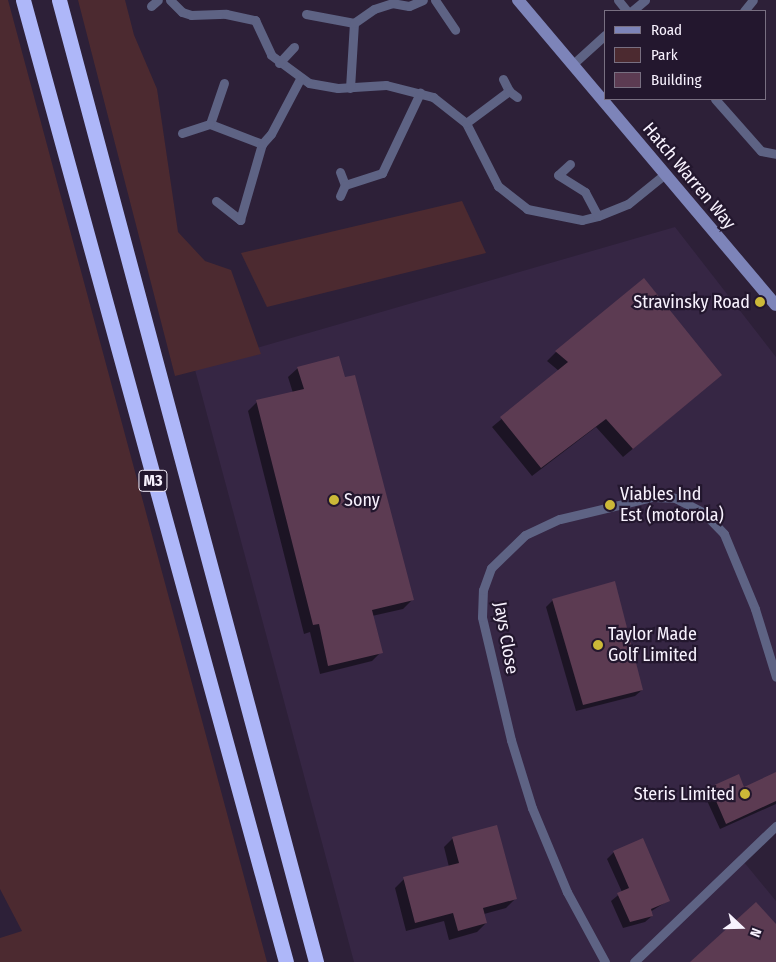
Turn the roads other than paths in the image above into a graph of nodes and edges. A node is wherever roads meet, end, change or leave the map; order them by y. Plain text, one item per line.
1 (23, 0) edge
2 (60, 0) edge
3 (170, 0) edge
4 (423, 0) edge
5 (435, 0) edge
6 (518, 0) edge
7 (618, 0) edge
8 (645, 0) edge
9 (753, 0) edge
10 (626, 10) edge
11 (633, 10) edge
12 (745, 10) edge
13 (306, 14) dead end
14 (354, 24) junction
15 (455, 30) dead end
16 (604, 37) edge
17 (294, 47) dead end
18 (279, 63) junction
19 (572, 64) junction
20 (300, 79) junction
21 (503, 79) dead end
22 (224, 83) dead end
23 (350, 88) junction
24 (509, 91) junction
25 (420, 93) junction
26 (517, 97) dead end
27 (716, 100) edge
28 (466, 123) junction
29 (210, 124) junction
30 (182, 133) dead end
31 (262, 144) junction
32 (776, 154) edge
33 (570, 164) dead end
34 (340, 172) dead end
35 (665, 174) junction
36 (345, 185) junction
37 (340, 196) dead end
38 (216, 201) dead end
39 (598, 216) junction
40 (776, 305) edge
41 (776, 677) edge
42 (776, 826) edge
43 (286, 962) edge
44 (316, 962) edge
45 (604, 962) edge
46 (634, 962) edge

1 - 43 highway, M3
2 - 44 highway, M3
3 - 18 street
4 - 14 street
5 - 15 street
6 - 19 street, Hatch Warren Way
7 - 10 street
8 - 11 street
9 - 12 street
13 - 14 street
14 - 23 street
16 - 19 street
17 - 18 street
18 - 20 street
19 - 35 street, Hatch Warren Way
20 - 23 street
20 - 31 street
21 - 24 street
22 - 29 street
23 - 25 street
24 - 26 street
24 - 28 street
25 - 28 street
25 - 36 street
27 - 32 street
28 - 39 street
29 - 30 street
29 - 31 street
31 - 38 street
33 - 39 street
34 - 36 street
35 - 39 street
35 - 40 street, Hatch Warren Way
36 - 37 street
41 - 45 street, Jays Close
42 - 46 street

